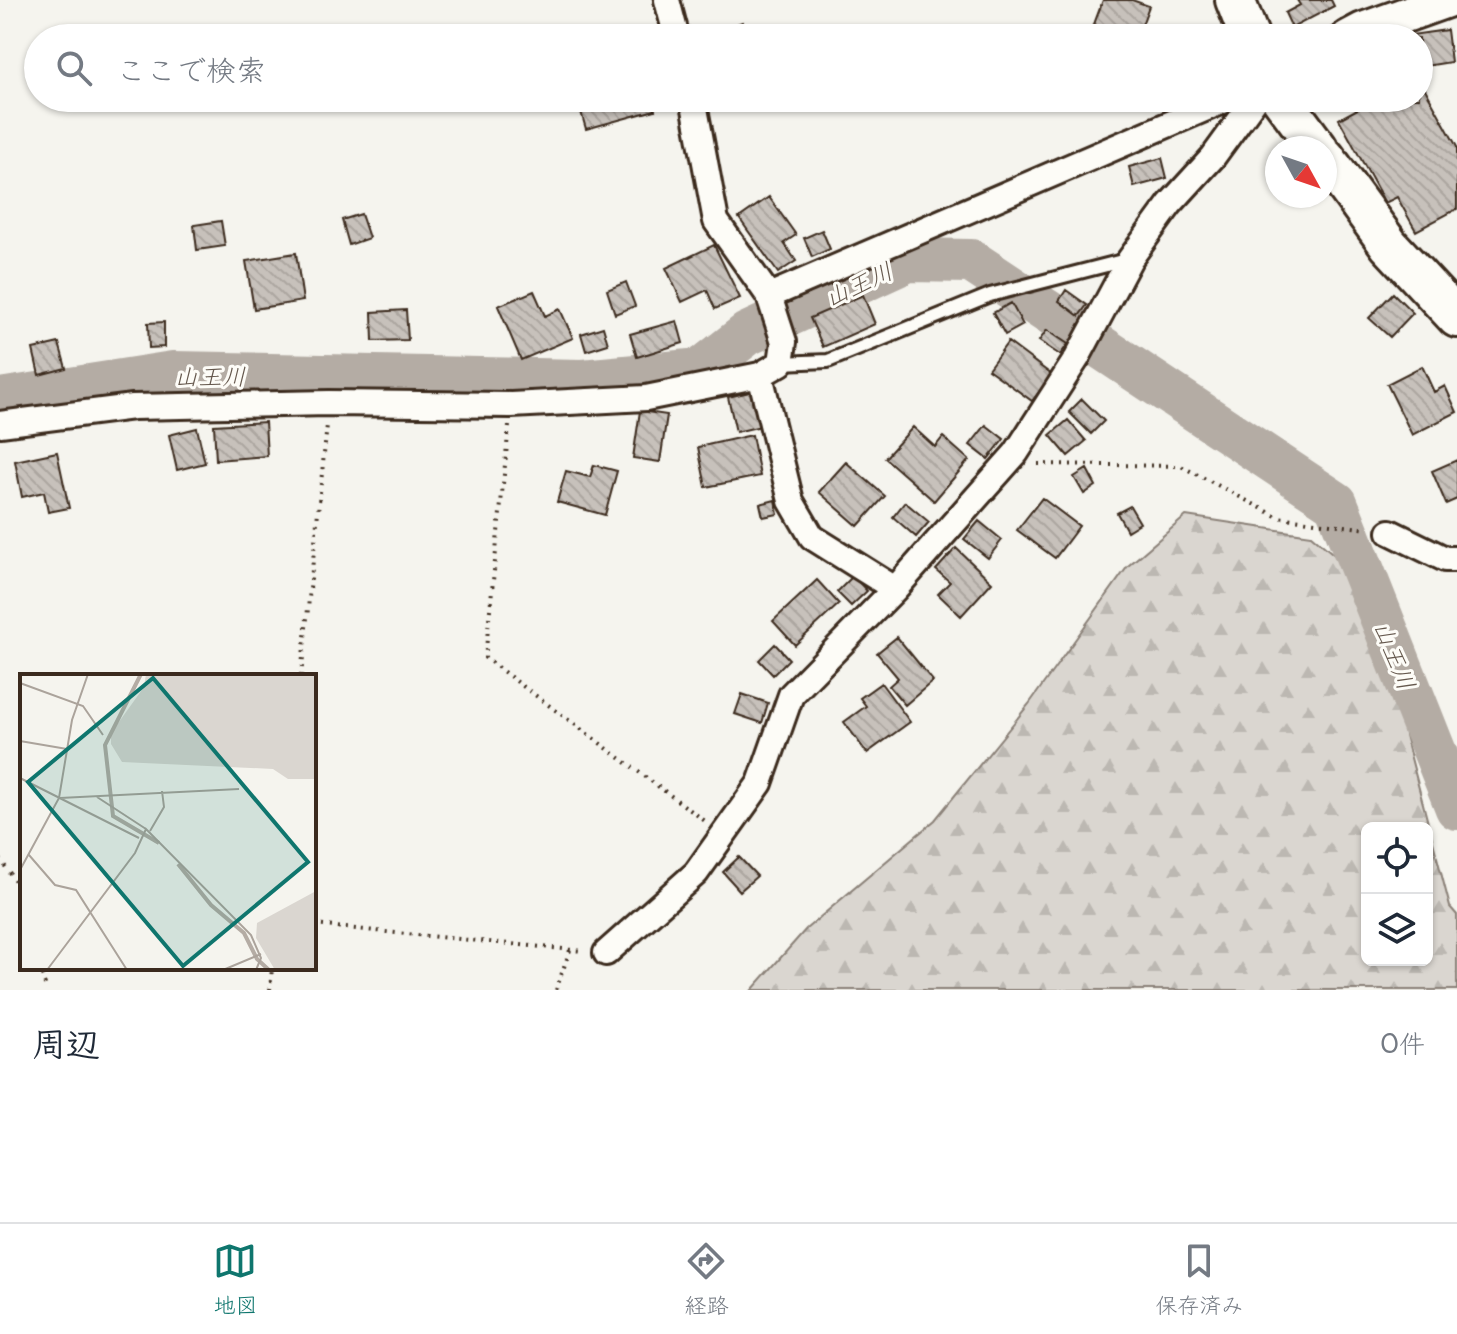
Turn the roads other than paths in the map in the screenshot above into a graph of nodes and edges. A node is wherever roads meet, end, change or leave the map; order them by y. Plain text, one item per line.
1 (667, 0) edge
2 (1235, 0) edge
3 (1447, 0) edge
4 (673, 24) edge
5 (1244, 24) edge
6 (1380, 24) edge
7 (696, 112) edge
8 (1198, 112) edge
9 (1246, 112) edge
10 (1291, 112) edge
11 (1309, 136) edge
12 (1337, 174) edge
13 (1130, 259) junction
14 (769, 297) junction
15 (1456, 316) edge
16 (775, 360) junction
17 (0, 424) edge
18 (1390, 532) road end
19 (1457, 559) edge
20 (895, 589) junction
21 (606, 953) road end

1 - 4 street
2 - 5 main road
3 - 6 street
7 - 14 street
8 - 14 street
9 - 13 street
10 - 11 main road
12 - 15 main road
13 - 16 lane
13 - 20 street
14 - 16 street
16 - 17 street
16 - 20 street
18 - 19 street
20 - 21 street

